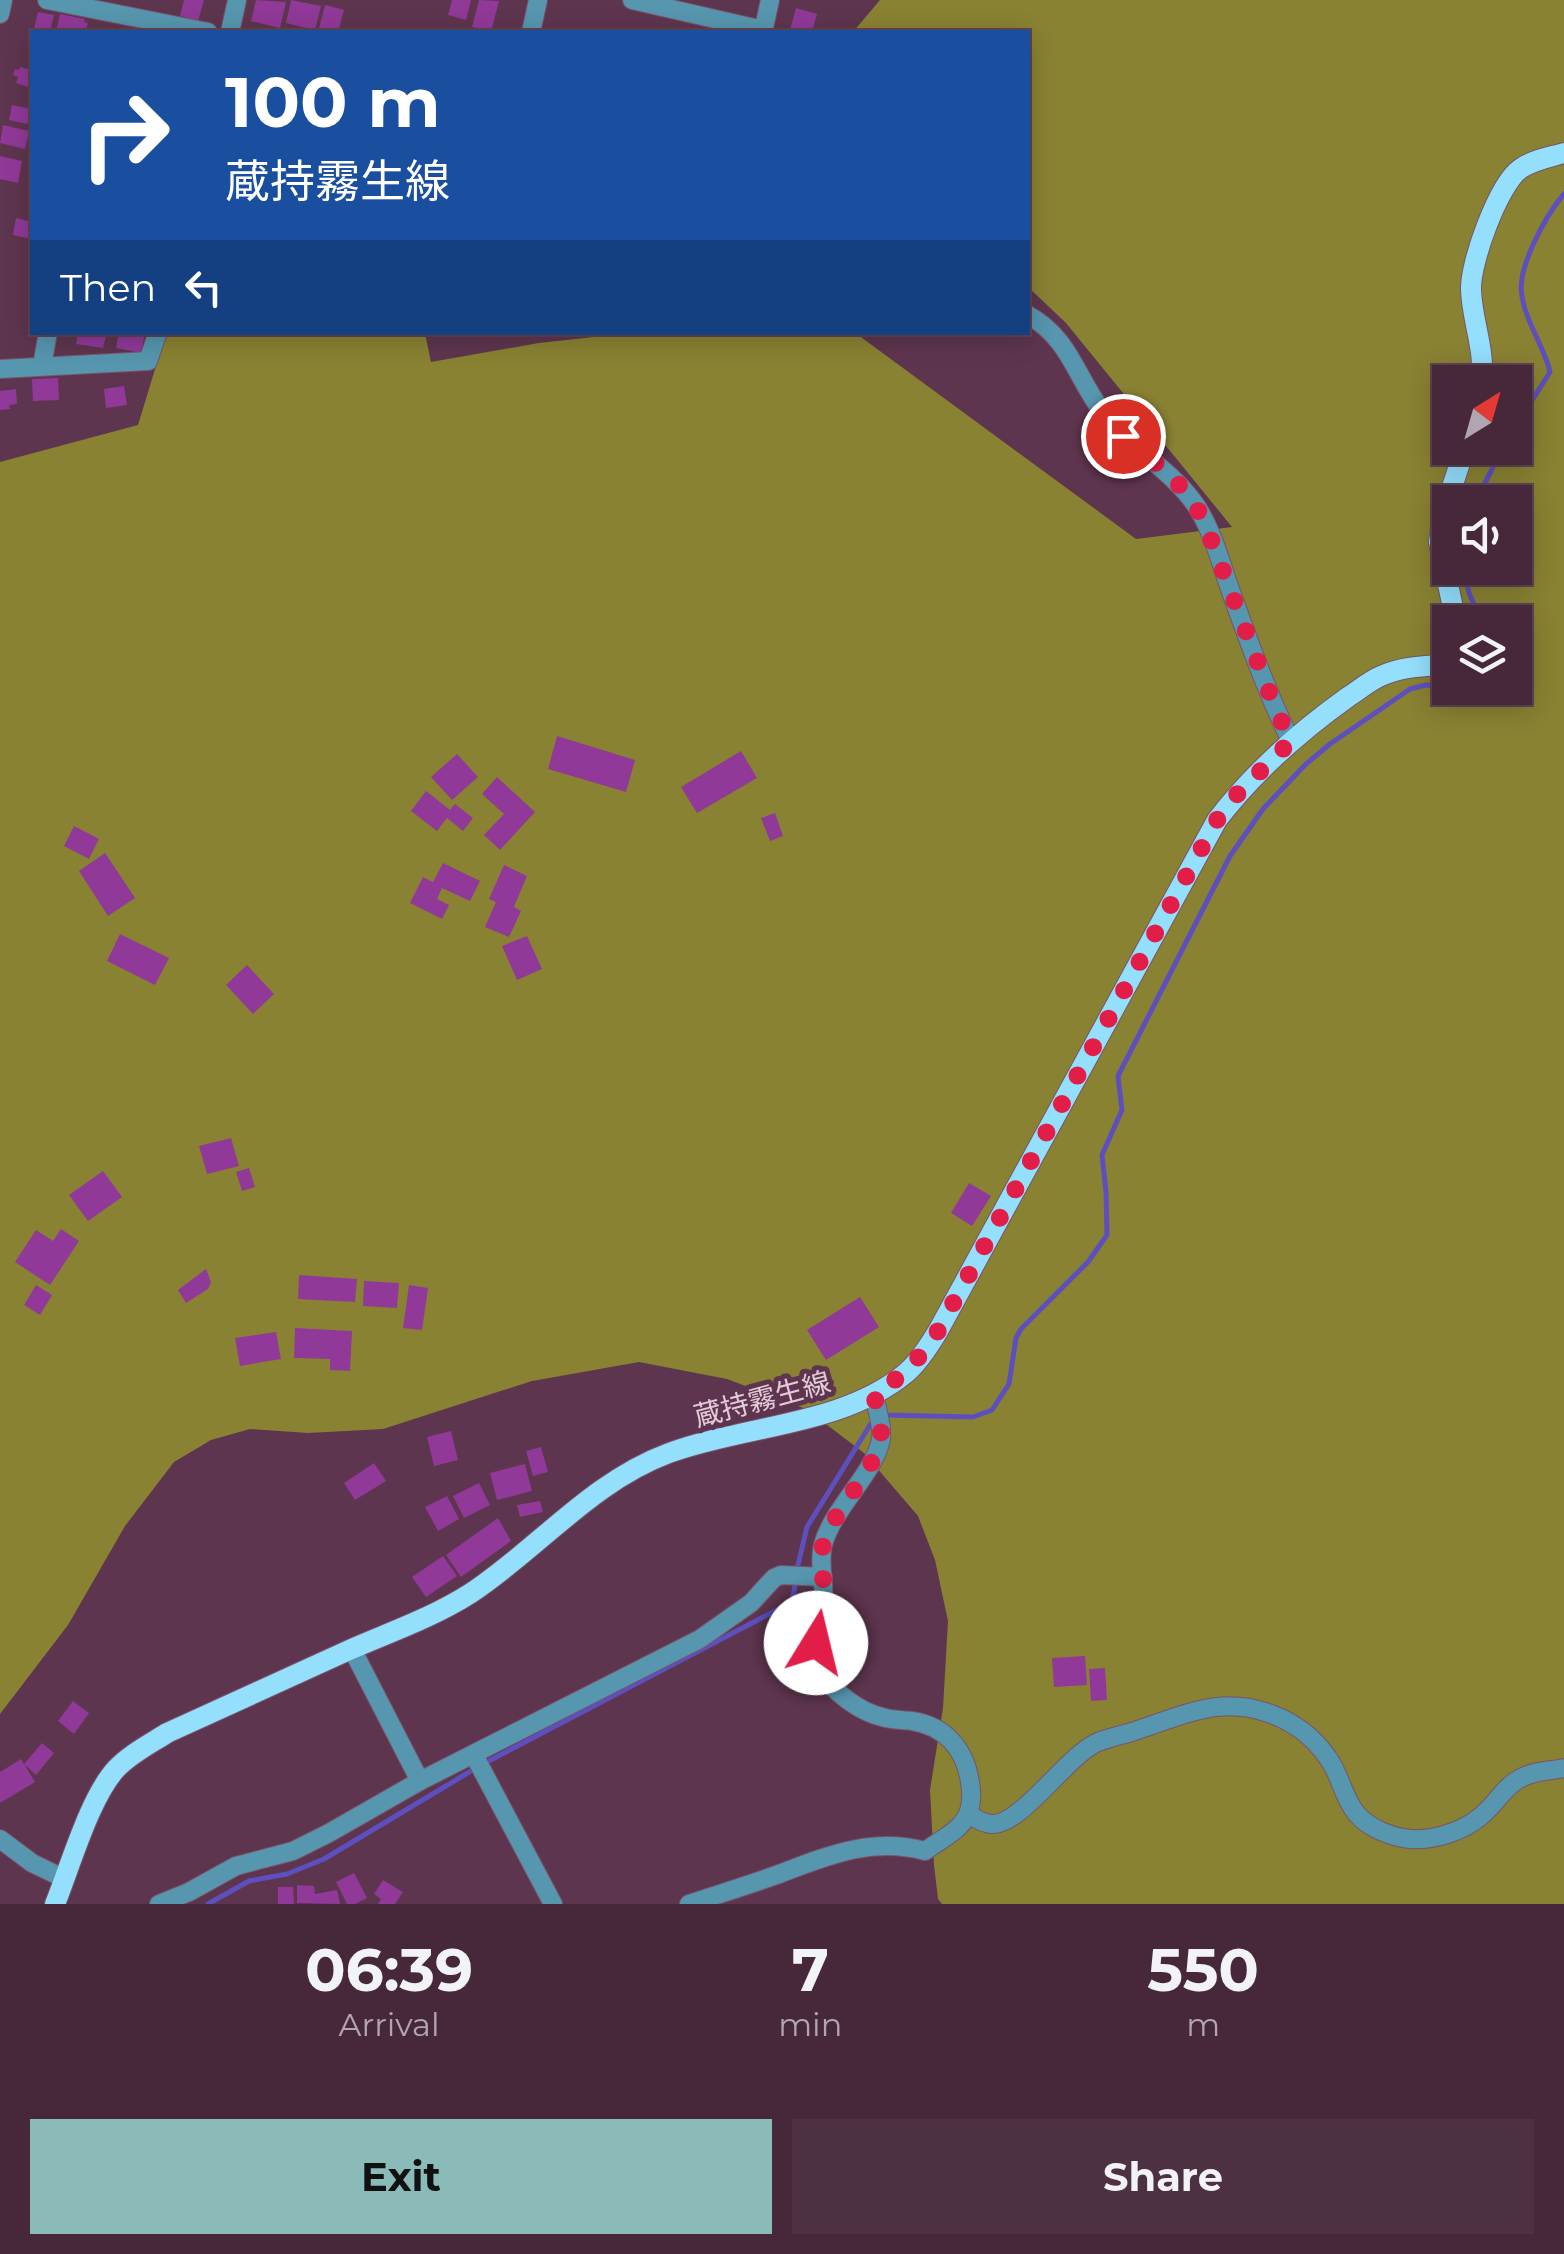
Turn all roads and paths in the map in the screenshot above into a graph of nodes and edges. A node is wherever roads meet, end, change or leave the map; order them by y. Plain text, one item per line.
1 (3, 0) edge
2 (47, 0) edge
3 (237, 0) edge
4 (538, 0) edge
5 (632, 0) edge
6 (770, 0) edge
7 (657, 3) edge
8 (111, 13) junction
9 (0, 14) edge
10 (108, 30) edge
11 (198, 30) edge
12 (230, 30) edge
13 (532, 30) edge
14 (759, 30) edge
15 (763, 30) edge
16 (1564, 152) edge
17 (1030, 316) edge
18 (47, 335) edge
19 (157, 335) edge
20 (1481, 365) edge
21 (42, 366) junction
22 (0, 369) edge
23 (1459, 465) edge
24 (1453, 605) edge
25 (1432, 665) edge
26 (1291, 741) junction
27 (875, 1400) junction
28 (816, 1577) junction
29 (352, 1649) junction
30 (479, 1763) junction
31 (1564, 1768) edge
32 (420, 1781) junction
33 (970, 1815) junction
34 (0, 1839) edge
35 (65, 1879) junction
36 (55, 1904) edge
37 (159, 1904) edge
38 (553, 1904) edge
39 (688, 1904) edge

1 - 9 street
2 - 8 street
3 - 12 street
4 - 13 street
5 - 7 street
6 - 15 street
7 - 14 street
8 - 10 street
8 - 11 street
16 - 20 main road
17 - 26 street
18 - 21 street
19 - 21 street
21 - 22 street
23 - 24 main road
25 - 26 main road, 蔵持霧生線
26 - 27 main road, 蔵持霧生線
27 - 28 street
27 - 29 main road, 蔵持霧生線
28 - 30 street
28 - 33 street
29 - 32 street
29 - 35 main road, 蔵持霧生線
30 - 32 street
30 - 38 street
31 - 33 street
32 - 37 street
33 - 39 street
34 - 35 street
35 - 36 main road, 蔵持霧生線

